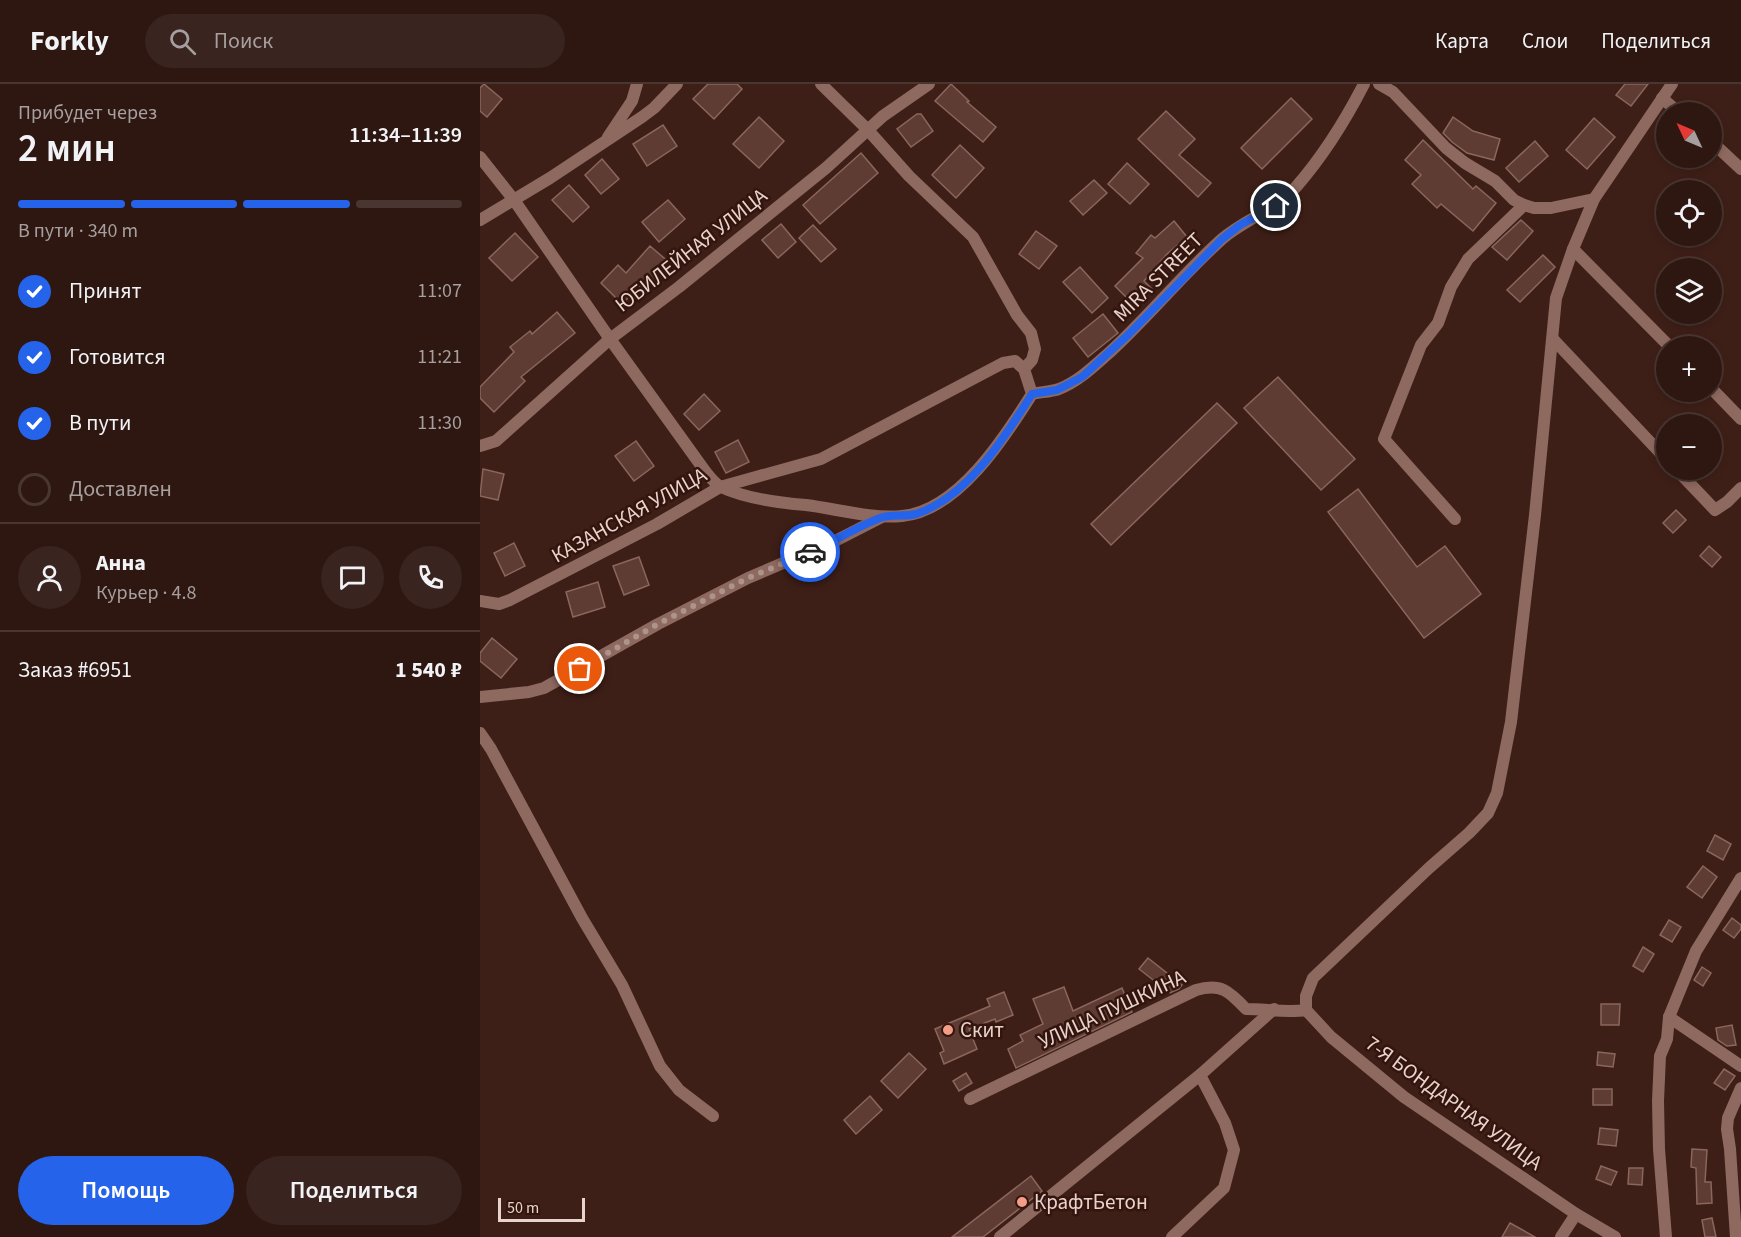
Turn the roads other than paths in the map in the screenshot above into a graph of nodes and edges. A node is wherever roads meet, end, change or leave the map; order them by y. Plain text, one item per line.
1 (637, 84) edge
2 (676, 84) edge
3 (821, 84) edge
4 (929, 84) edge
5 (1364, 84) edge
6 (1379, 84) edge
7 (1672, 84) edge
8 (1662, 98) junction
9 (1667, 102) edge
10 (867, 129) junction
11 (604, 142) junction
12 (1722, 151) edge
13 (480, 157) edge
14 (1741, 169) edge
15 (1594, 199) junction
16 (514, 200) junction
17 (1524, 205) junction
18 (480, 220) edge
19 (1573, 249) junction
20 (1659, 336) edge
21 (610, 339) junction
22 (1553, 339) junction
23 (1024, 369) junction
24 (1032, 394) junction
25 (1722, 399) edge
26 (1741, 419) edge
27 (480, 446) edge
28 (1656, 448) edge
29 (1686, 480) edge
30 (720, 486) junction
31 (1741, 488) edge
32 (882, 517) junction
33 (1455, 519) dead end
34 (480, 601) edge
35 (480, 698) edge
36 (480, 733) edge
37 (1741, 878) edge
38 (1274, 1009) junction
39 (1306, 1010) junction
40 (1669, 1017) junction
41 (1741, 1066) edge
42 (1200, 1075) junction
43 (1741, 1088) edge
44 (970, 1099) dead end
45 (713, 1116) dead end
46 (1576, 1214) junction
47 (1000, 1237) edge
48 (1172, 1237) edge
49 (1561, 1237) edge
50 (1615, 1237) edge
51 (1666, 1237) edge
52 (1736, 1237) edge

1 - 11 street
2 - 11 street
3 - 10 street
4 - 10 street, ЮБИЛЕЙНАЯ УЛИЦА
5 - 24 street, MIRA STREET
6 - 17 street
7 - 8 street
8 - 9 street
8 - 15 street
10 - 21 street, ЮБИЛЕЙНАЯ УЛИЦА
10 - 23 street
11 - 16 street
12 - 14 street
13 - 16 street
15 - 17 street
15 - 19 street
16 - 18 street
16 - 21 street
17 - 33 street
19 - 20 street
19 - 22 street
21 - 27 street, ЮБИЛЕЙНАЯ УЛИЦА
21 - 30 street
22 - 28 street
22 - 39 street
23 - 24 street
23 - 30 street, КАЗАНСКАЯ УЛИЦА
24 - 32 street
25 - 26 street
29 - 31 street
30 - 32 street
30 - 34 street, КАЗАНСКАЯ УЛИЦА
32 - 35 street
36 - 45 street
37 - 40 street
38 - 39 street, УЛИЦА ПУШКИНА
38 - 42 street
38 - 44 street, УЛИЦА ПУШКИНА
39 - 46 street, 7-Я БОНДАРНАЯ УЛИЦА
40 - 41 street
40 - 51 street
42 - 47 street
42 - 48 street
43 - 52 street
46 - 49 street
46 - 50 street, 7-Я БОНДАРНАЯ УЛИЦА

